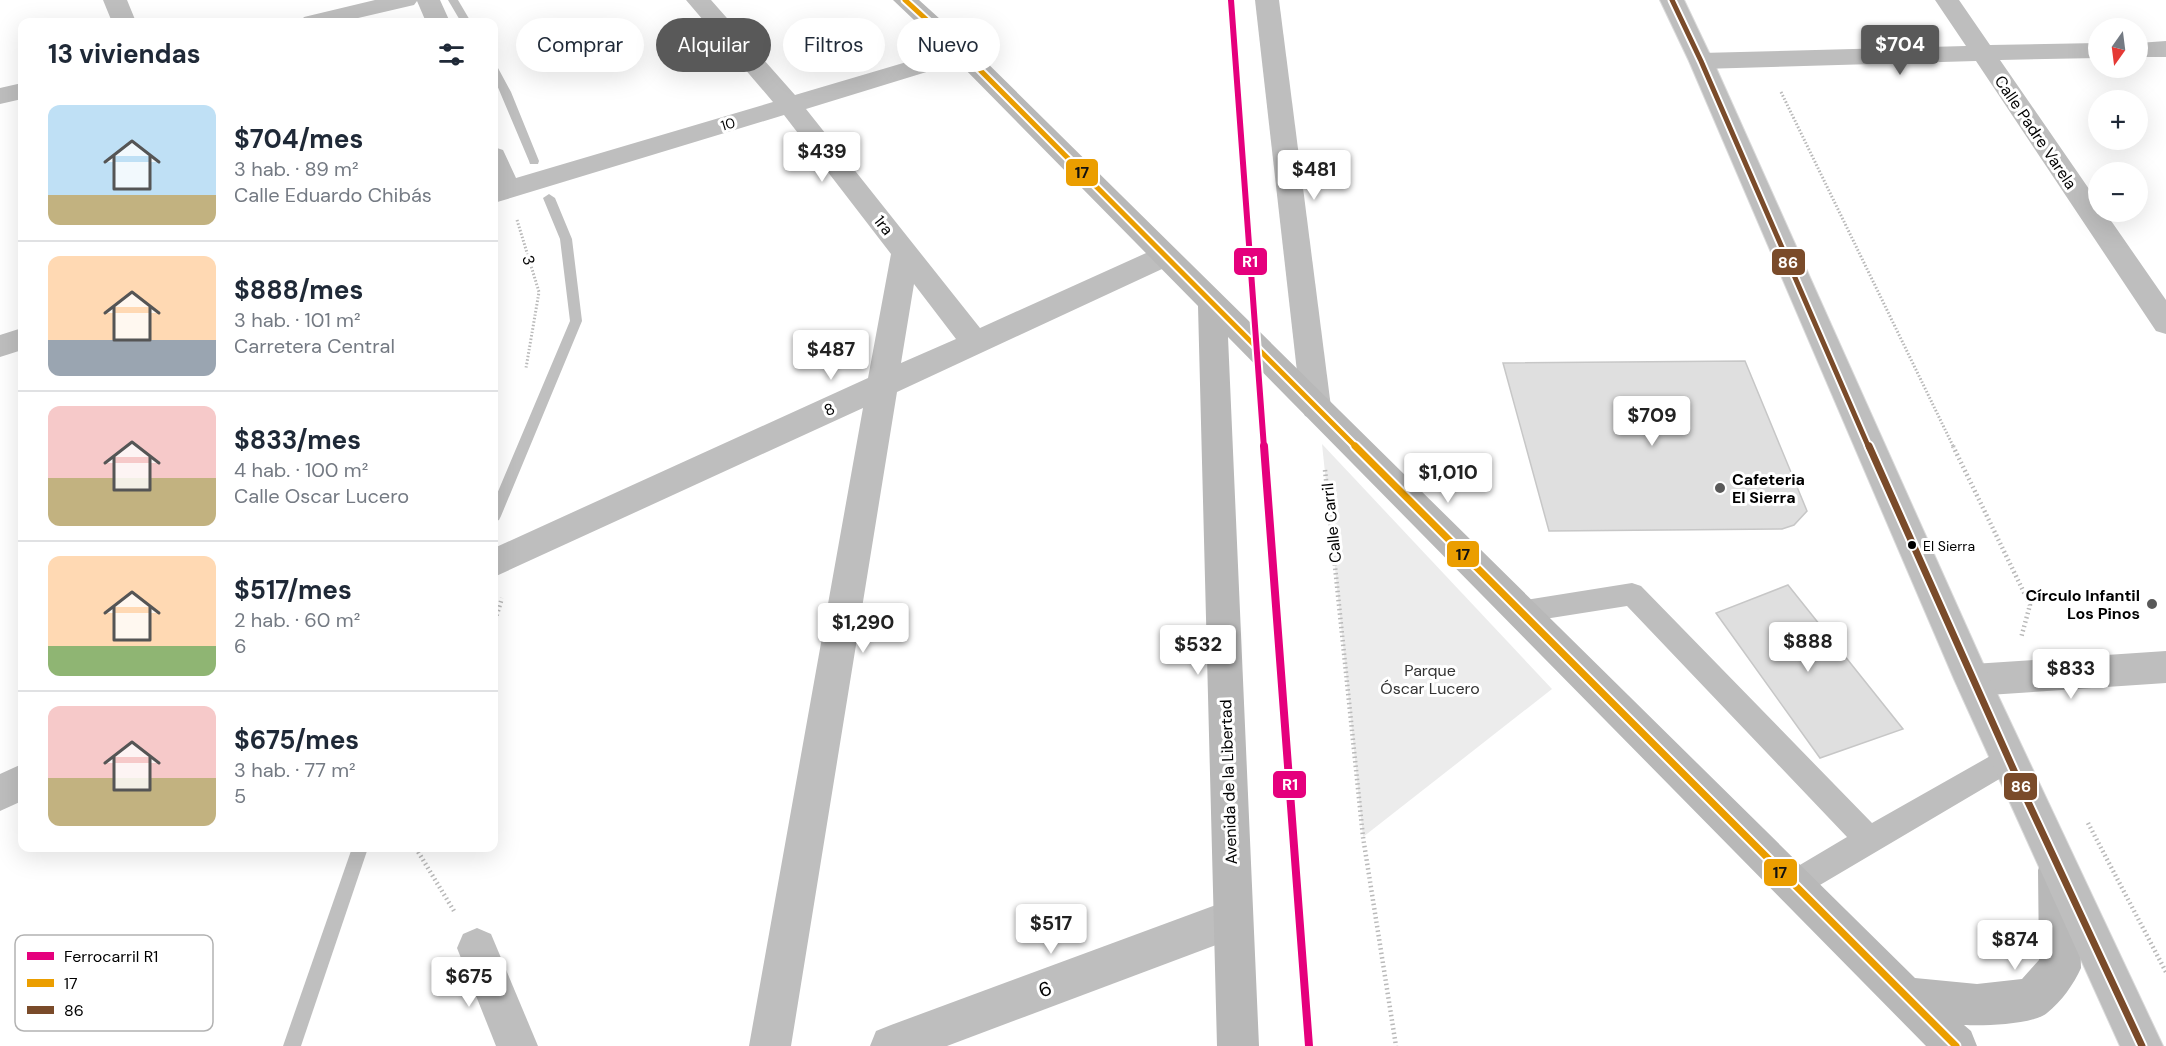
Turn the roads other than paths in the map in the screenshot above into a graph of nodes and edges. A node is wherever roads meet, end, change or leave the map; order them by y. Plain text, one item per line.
1 (115, 0) edge
2 (406, 0) edge
3 (428, 0) edge
4 (698, 0) edge
5 (905, 0) edge
6 (1268, 0) edge
7 (1672, 0) edge
8 (1947, 0) edge
9 (122, 18) edge
10 (329, 18) edge
11 (436, 18) edge
12 (925, 18) edge
13 (2166, 49) edge
14 (2088, 50) edge
15 (2148, 50) edge
16 (1982, 52) junction
17 (1701, 61) junction
18 (900, 72) edge
19 (982, 72) edge
20 (18, 92) edge
21 (0, 96) edge
22 (790, 105) junction
23 (498, 177) edge
24 (501, 192) edge
25 (905, 253) junction
26 (1165, 256) junction
27 (1212, 303) junction
28 (2166, 323) edge
29 (18, 340) edge
30 (975, 342) junction
31 (0, 346) edge
32 (881, 385) junction
33 (1316, 407) junction
34 (506, 557) edge
35 (1520, 612) junction
36 (2166, 667) edge
37 (1973, 680) junction
38 (2008, 759) junction
39 (18, 784) edge
40 (0, 793) edge
41 (1869, 840) junction
42 (2058, 870) junction
43 (1792, 885) junction
44 (1232, 919) junction
45 (477, 948) road end
46 (1906, 998) junction
47 (517, 1046) edge
48 (770, 1046) edge
49 (891, 1046) edge
50 (1238, 1046) edge
51 (1956, 1046) edge
52 (2142, 1046) edge

1 - 9 street
2 - 10 street
3 - 11 street
4 - 22 street, 1ra
5 - 12 main road
6 - 33 street
7 - 17 street
8 - 16 street, Calle Padre Varela
13 - 15 street
14 - 16 street
16 - 17 street
16 - 28 street, Calle Padre Varela
17 - 37 street
18 - 22 street, 10
19 - 26 main road
20 - 21 street
22 - 24 street, 10
22 - 25 street, 1ra
23 - 24 street
25 - 30 street, 1ra
25 - 32 street
26 - 27 main road
26 - 30 street, 8
27 - 33 main road
27 - 44 main road, Avenida de la Libertad
29 - 31 street
30 - 32 street, 8
32 - 34 street, 8
32 - 48 street
33 - 35 main road
35 - 41 lane
35 - 43 main road
36 - 37 street
37 - 38 street
38 - 41 lane
38 - 42 street
39 - 40 street
41 - 43 lane
42 - 46 main road
42 - 52 street
43 - 46 main road
44 - 49 street, 6
44 - 50 main road, Avenida de la Libertad
45 - 47 street
46 - 51 main road

